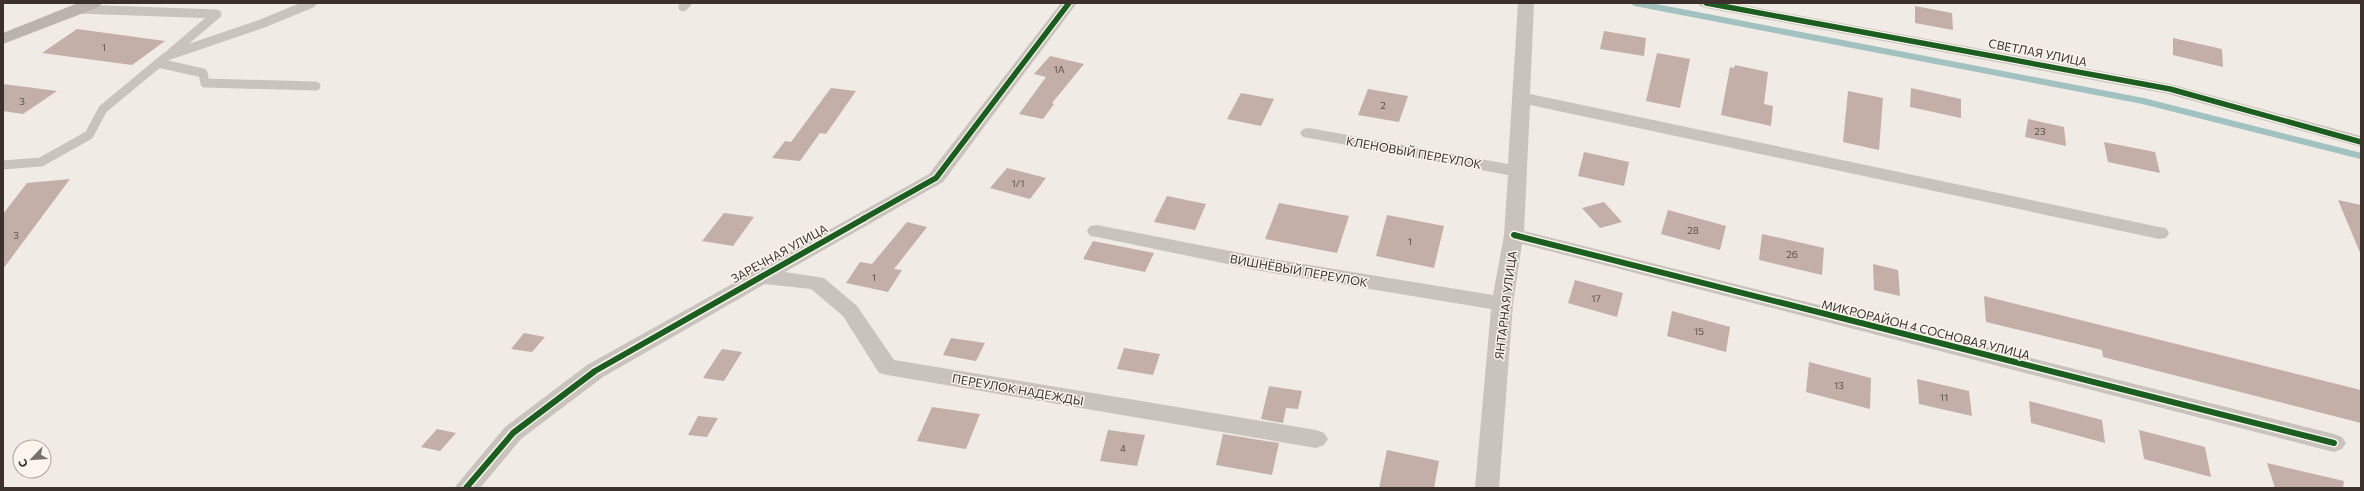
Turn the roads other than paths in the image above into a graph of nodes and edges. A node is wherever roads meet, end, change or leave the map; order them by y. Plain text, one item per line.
1 (312, 3) edge
2 (1069, 3) edge
3 (1526, 3) edge
4 (1706, 3) edge
5 (86, 6) edge
6 (3, 39) edge
7 (167, 56) junction
8 (158, 63) junction
9 (316, 86) dead end
10 (1522, 98) junction
11 (1309, 133) dead end
12 (2361, 142) edge
13 (3, 165) edge
14 (1518, 171) junction
15 (1097, 231) dead end
16 (2159, 233) dead end
17 (1514, 235) junction
18 (759, 276) junction
19 (1502, 304) junction
20 (1316, 439) dead end
21 (2334, 443) dead end
22 (466, 488) edge
23 (1487, 488) edge

1 - 7 lane
2 - 18 street, ЗАРЕЧНАЯ УЛИЦА
3 - 10 street, ЯНТАРНАЯ УЛИЦА
4 - 12 street, СВЕТЛАЯ УЛИЦА
5 - 6 street
5 - 7 lane
7 - 8 lane
8 - 9 lane
8 - 13 lane
10 - 14 street, ЯНТАРНАЯ УЛИЦА
10 - 16 street
11 - 14 street, КЛЕНОВЫЙ ПЕРЕУЛОК
14 - 17 street, ЯНТАРНАЯ УЛИЦА
15 - 19 street, ВИШНЁВЫЙ ПЕРЕУЛОК
17 - 19 street, ЯНТАРНАЯ УЛИЦА
17 - 21 street, МИКРОРАЙОН 4 СОСНОВАЯ УЛИЦА
18 - 20 street, ПЕРЕУЛОК НАДЕЖДЫ
18 - 22 street, ЗАРЕЧНАЯ УЛИЦА
19 - 23 street, ЯНТАРНАЯ УЛИЦА

